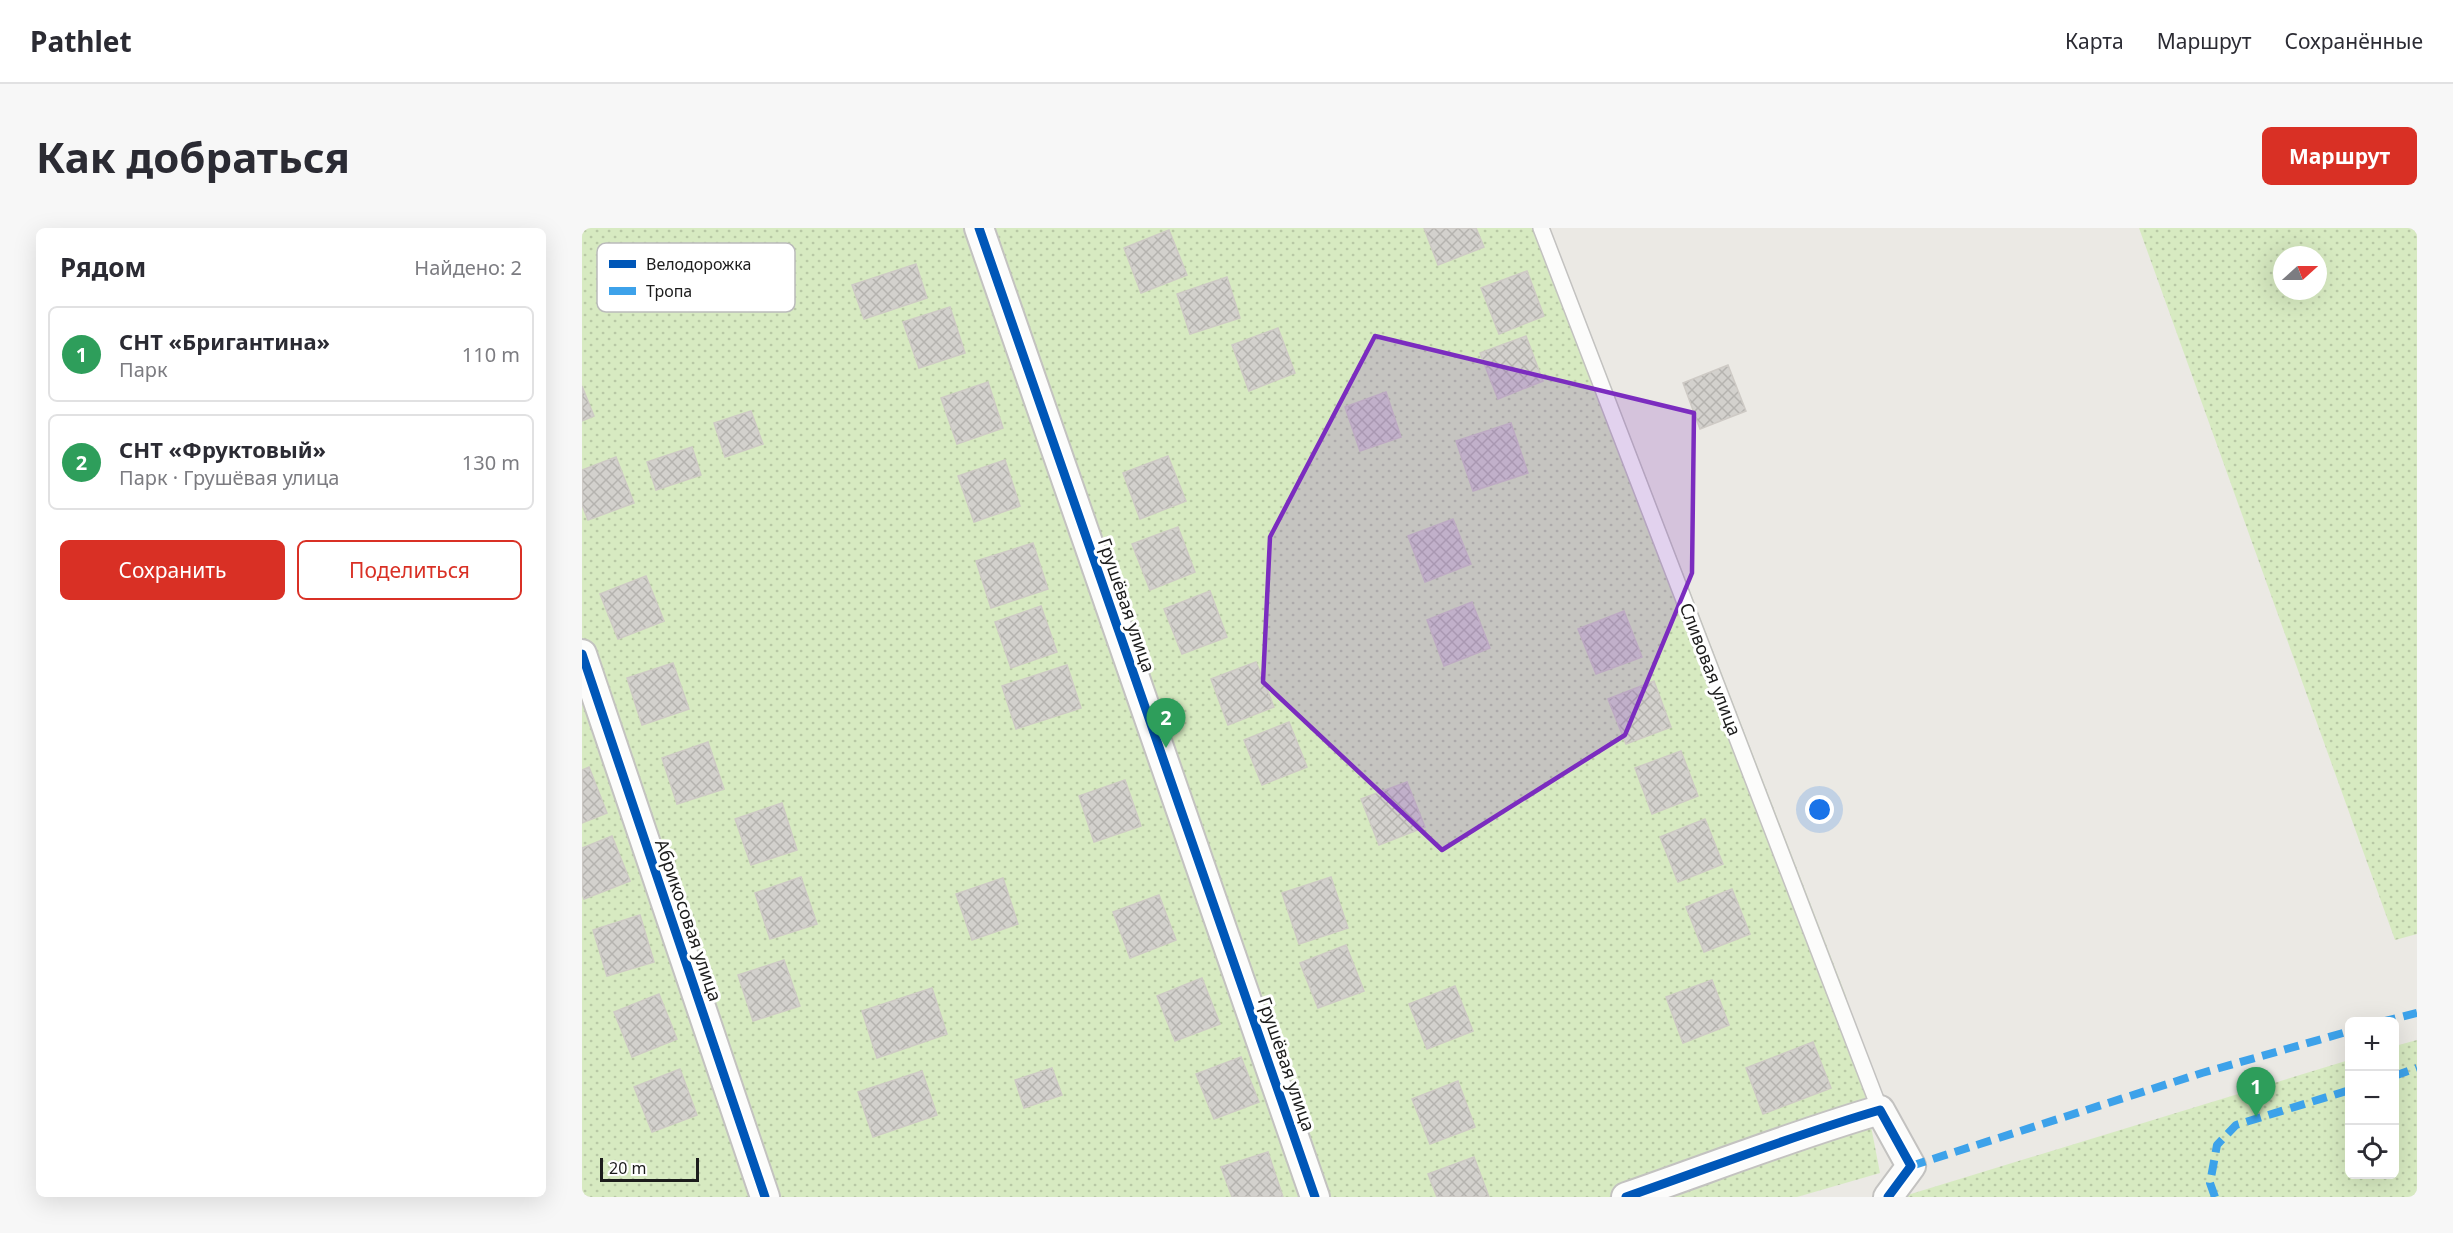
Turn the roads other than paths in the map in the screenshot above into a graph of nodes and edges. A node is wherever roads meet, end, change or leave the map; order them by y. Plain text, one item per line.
1 (979, 228) edge
2 (1541, 228) edge
3 (582, 654) edge
4 (1880, 1110) junction
5 (765, 1197) edge
6 (1315, 1197) edge
7 (1626, 1197) edge
8 (1888, 1197) edge

1 - 6 street, Грушёвая улица
2 - 4 lane, Сливовая улица
3 - 5 street, Абрикосовая улица
4 - 7 street
4 - 8 street

